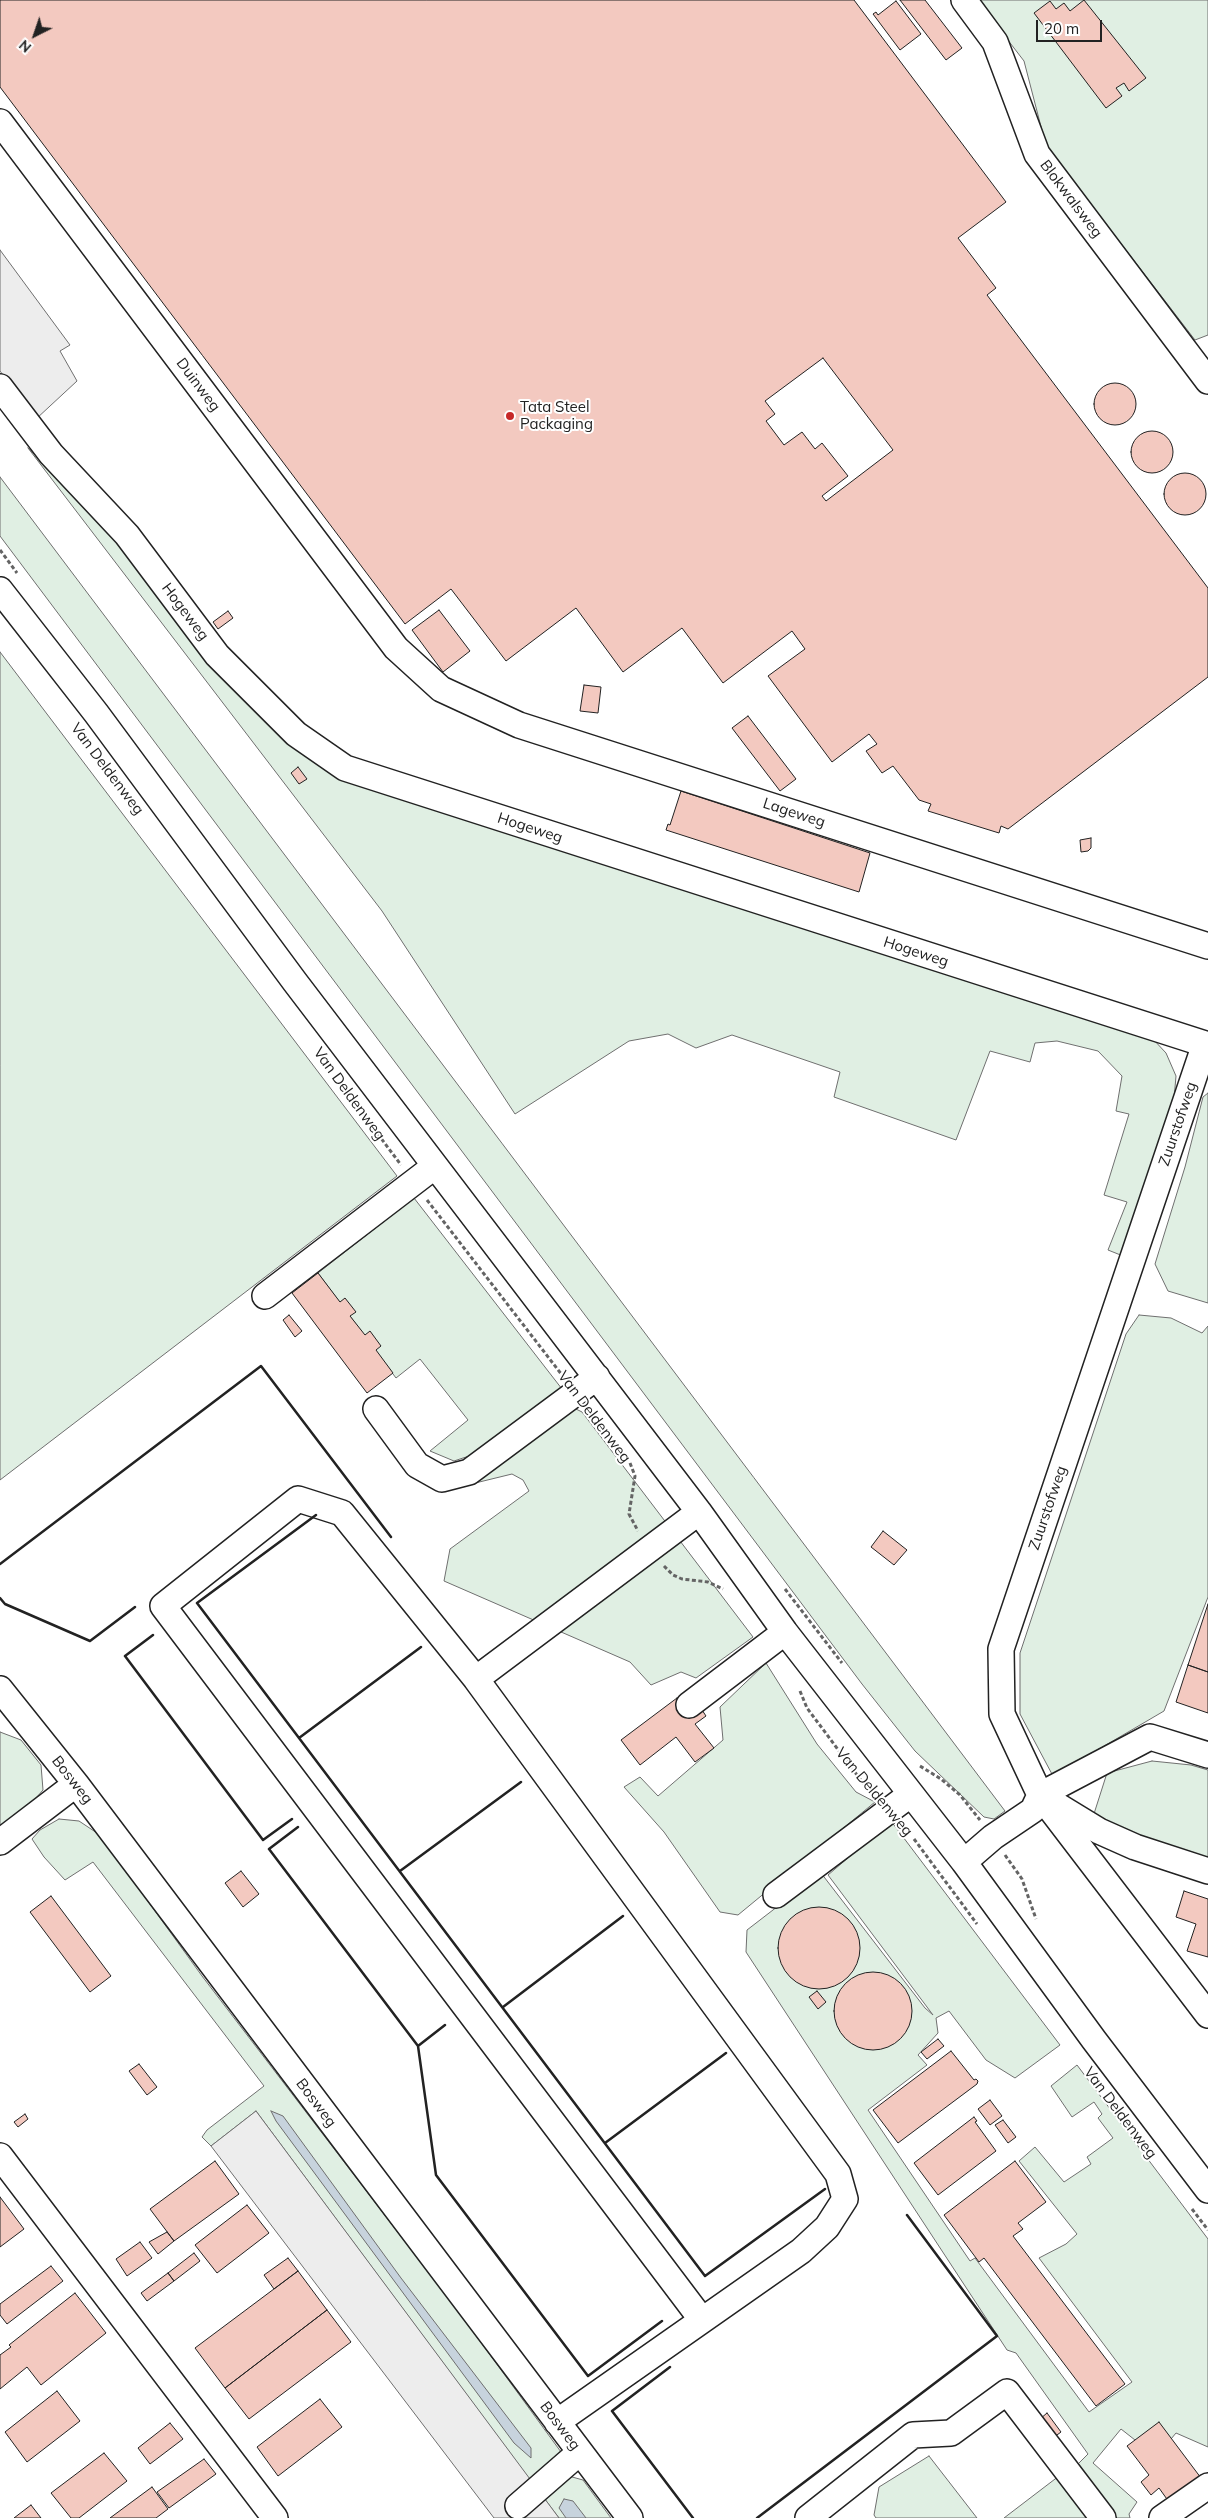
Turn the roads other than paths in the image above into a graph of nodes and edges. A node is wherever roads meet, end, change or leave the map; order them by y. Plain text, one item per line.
1 (964, 0) edge
2 (0, 122) edge
3 (1208, 381) edge
4 (0, 387) edge
5 (0, 590) edge
6 (396, 648) joint
7 (1208, 946) edge
8 (1207, 1045) edge
9 (436, 1166) junction
10 (265, 1296) dead end
11 (597, 1377) junction
12 (376, 1409) dead end
13 (699, 1512) junction
14 (785, 1632) junction
15 (476, 1679) junction
16 (0, 1689) edge
17 (689, 1705) dead end
18 (1208, 1755) edge
19 (76, 1784) junction
20 (911, 1794) junction
21 (1040, 1795) junction
22 (0, 1842) edge
23 (964, 1862) junction
24 (1208, 1871) edge
25 (776, 1895) dead end
26 (1208, 2015) edge
27 (0, 2156) edge
28 (1208, 2190) edge
29 (702, 2320) junction
30 (557, 2422) junction
31 (580, 2452) junction
32 (1208, 2486) edge
33 (518, 2506) dead end
34 (274, 2518) edge
35 (630, 2518) edge
36 (808, 2518) edge
37 (1103, 2518) edge
38 (1162, 2518) edge

1 - 3 lane, Blokwalsweg
2 - 6 lane, Duinweg
4 - 8 lane, Hogeweg
5 - 9 lane, Van Deldenweg
6 - 7 lane, Lageweg
8 - 21 lane, Zuurstofweg
9 - 10 lane
9 - 11 lane, Van Deldenweg
11 - 12 lane
11 - 13 lane, Van Deldenweg
13 - 14 lane, Van Deldenweg
13 - 15 lane
14 - 17 lane
14 - 20 lane, Van Deldenweg
15 - 29 lane
15 - 29 lane
16 - 19 lane, Bosweg
18 - 21 lane
19 - 22 lane
19 - 30 lane, Bosweg
20 - 23 lane, Van Deldenweg
20 - 25 lane
21 - 23 lane
21 - 24 lane
21 - 26 lane, Zuurstofweg
23 - 28 lane, Van Deldenweg
27 - 34 lane
29 - 30 lane
30 - 31 lane, Bosweg
31 - 33 lane
31 - 35 lane, Bosweg
32 - 38 lane
36 - 37 lane

